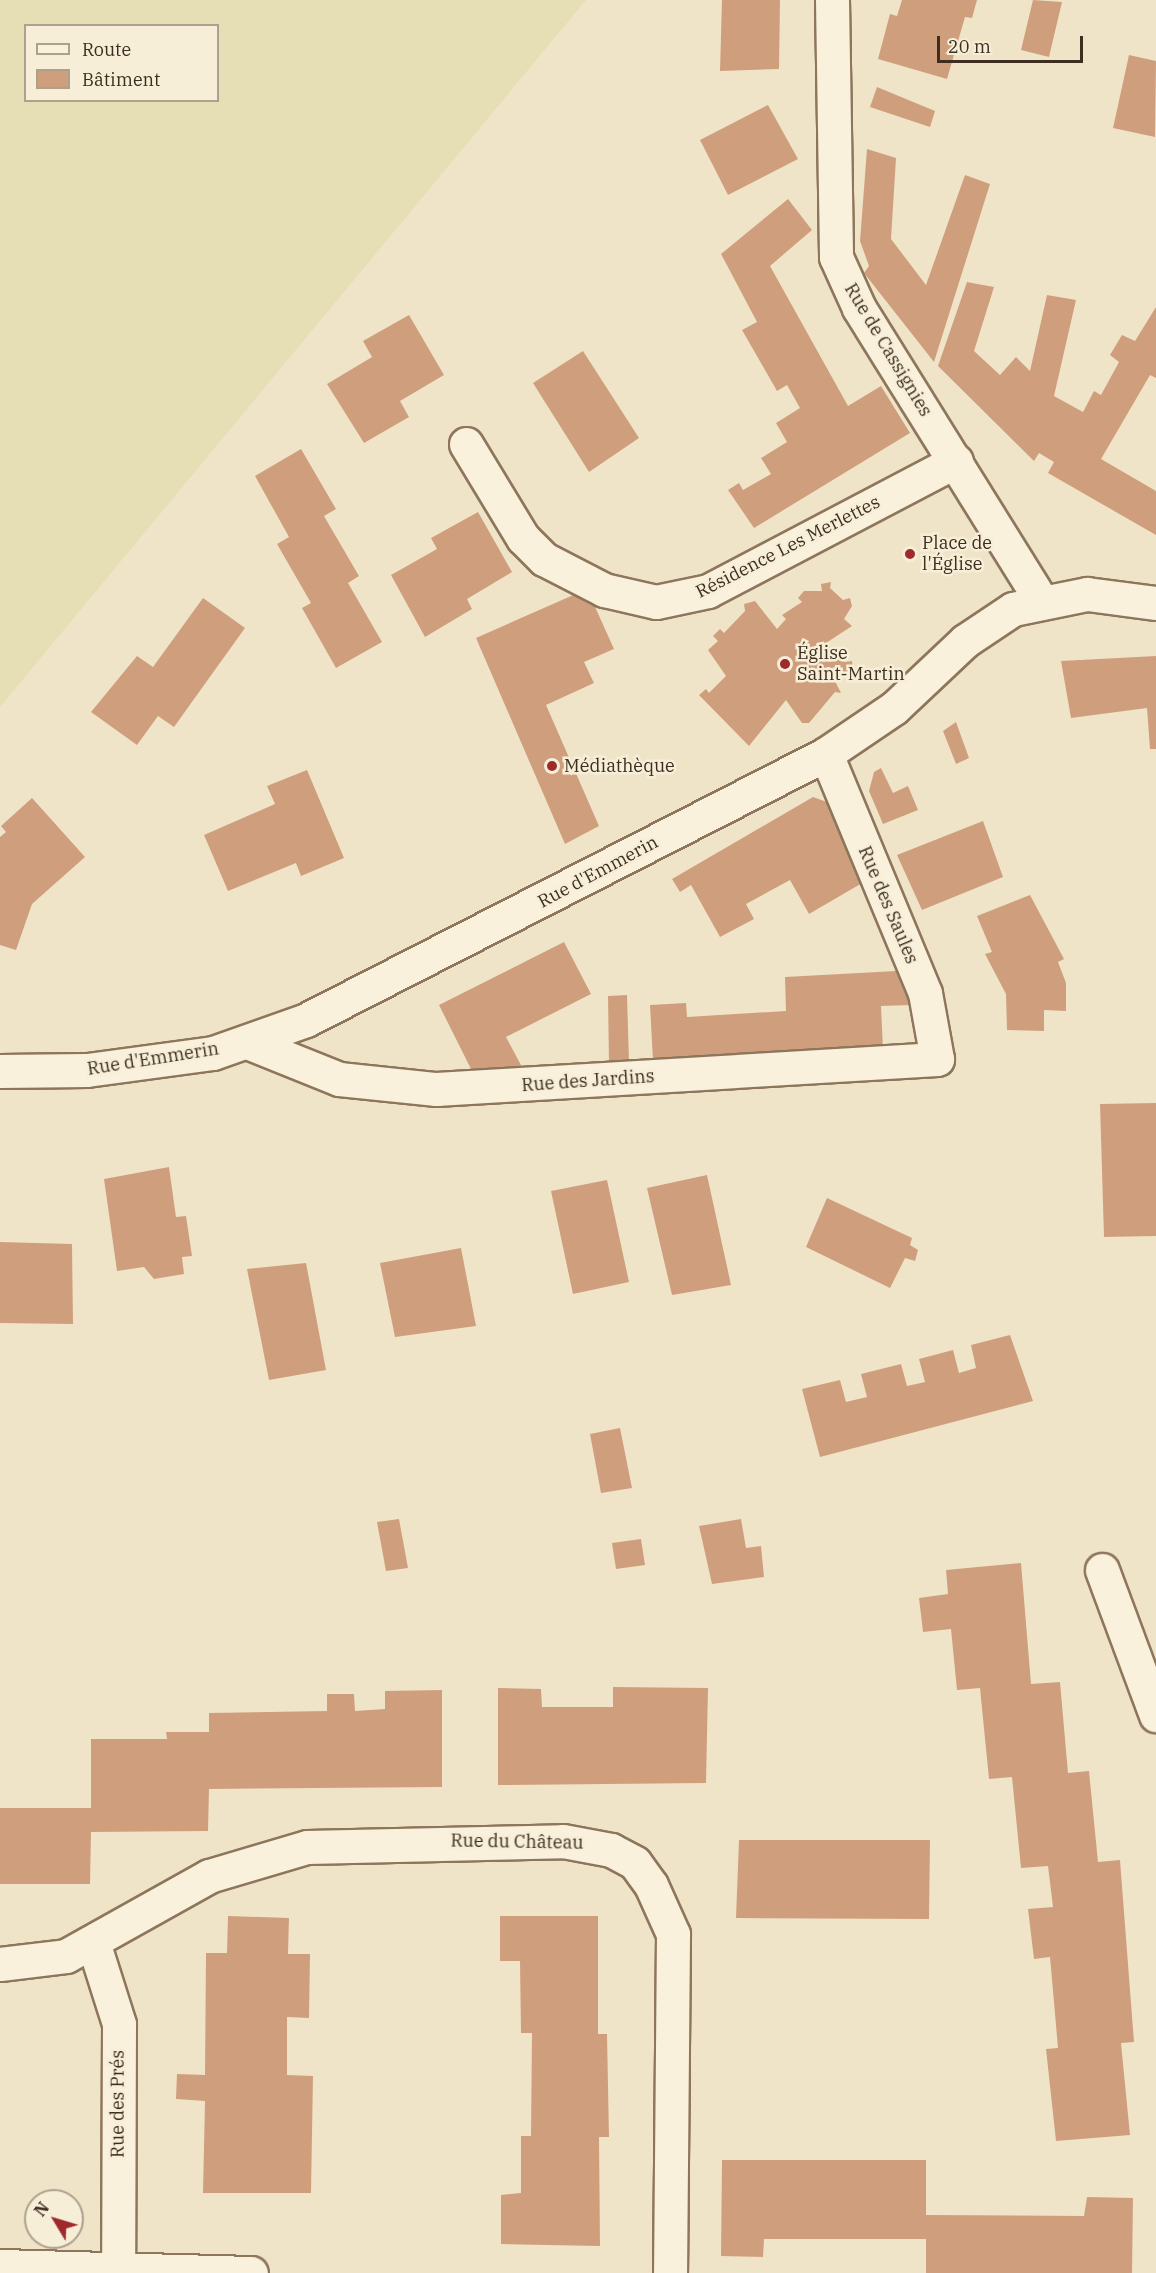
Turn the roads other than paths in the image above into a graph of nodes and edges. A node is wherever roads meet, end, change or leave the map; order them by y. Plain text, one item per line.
1 (832, 0) edge
2 (466, 444) dead end
3 (956, 461) junction
4 (1040, 599) junction
5 (1156, 603) edge
6 (826, 754) junction
7 (247, 1042) junction
8 (937, 1059) joint
9 (0, 1071) edge
10 (1102, 1570) dead end
11 (1156, 1714) edge
12 (94, 1945) junction
13 (0, 1964) edge
14 (0, 2266) edge
15 (118, 2268) junction
16 (251, 2273) edge
17 (670, 2273) edge

1 - 3 street, Rue de Cassignies
2 - 3 street, Résidence Les Merlettes
3 - 4 street, Rue de Cassignies
4 - 5 street, Rue d'Emmerin
4 - 6 street, Rue d'Emmerin
6 - 7 street, Rue d'Emmerin
6 - 8 street, Rue des Saules
7 - 8 street, Rue des Jardins
7 - 9 street, Rue d'Emmerin
10 - 11 street
12 - 13 street, Rue du Château
12 - 15 street, Rue des Prés
12 - 17 street, Rue du Château
14 - 15 street
15 - 16 street

